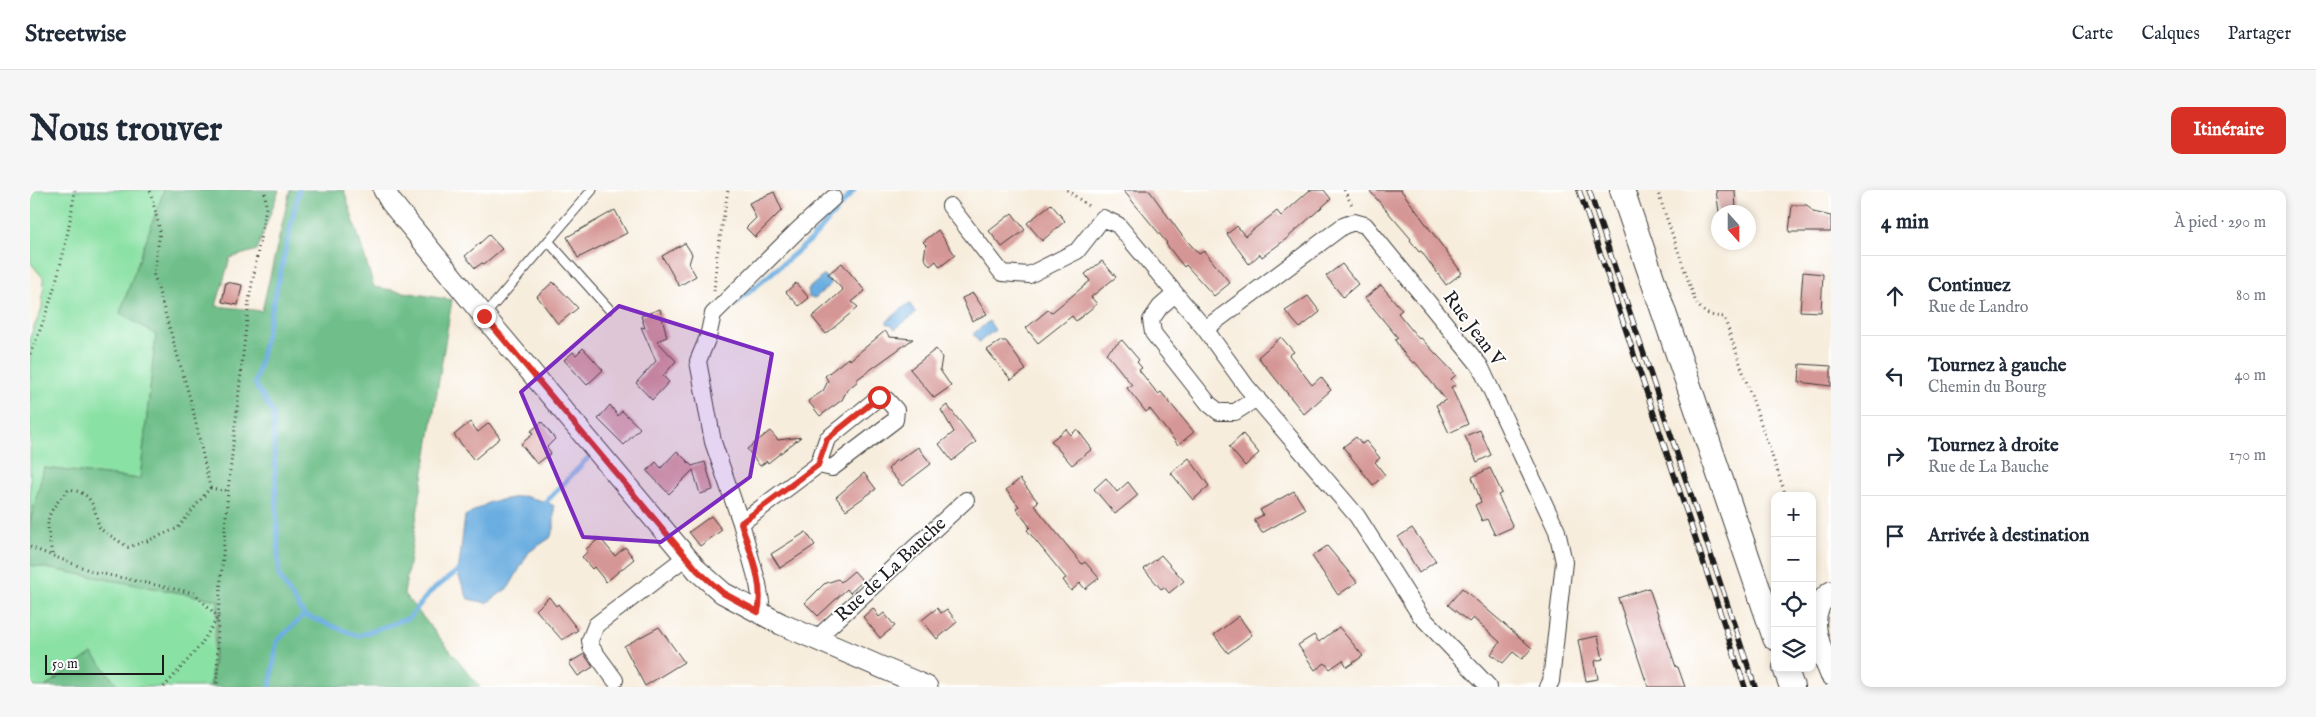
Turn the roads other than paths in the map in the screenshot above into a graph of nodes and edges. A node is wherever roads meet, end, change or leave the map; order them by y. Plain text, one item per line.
1 (384, 190) edge
2 (592, 190) edge
3 (1622, 190) edge
4 (833, 198) dead end
5 (950, 206) dead end
6 (548, 242) junction
7 (1175, 294) junction
8 (609, 309) dead end
9 (484, 316) junction
10 (1205, 329) junction
11 (1257, 398) junction
12 (818, 465) junction
13 (966, 500) dead end
14 (741, 523) junction
15 (686, 557) junction
16 (1831, 592) edge
17 (758, 612) junction
18 (1771, 627) edge
19 (816, 639) junction
20 (1786, 672) edge
21 (1831, 675) edge
22 (615, 680) dead end
23 (927, 687) edge
24 (1489, 687) edge
25 (1548, 687) edge
26 (1792, 687) edge

1 - 9 street, Rue de La Bauche
2 - 6 lane
3 - 18 main road
4 - 14 street
5 - 7 street
6 - 8 lane
6 - 9 lane
7 - 10 street
7 - 11 street
9 - 15 street, Rue de La Bauche
10 - 11 street
10 - 25 street, Rue Jean V
11 - 24 street
12 - 12 street
12 - 14 street
13 - 19 street, Rue de La Bauche
14 - 17 street
15 - 17 street, Rue de La Bauche
15 - 22 street
16 - 21 street
17 - 19 street, Rue de La Bauche
19 - 23 street, Rue de La Bauche
20 - 26 main road

